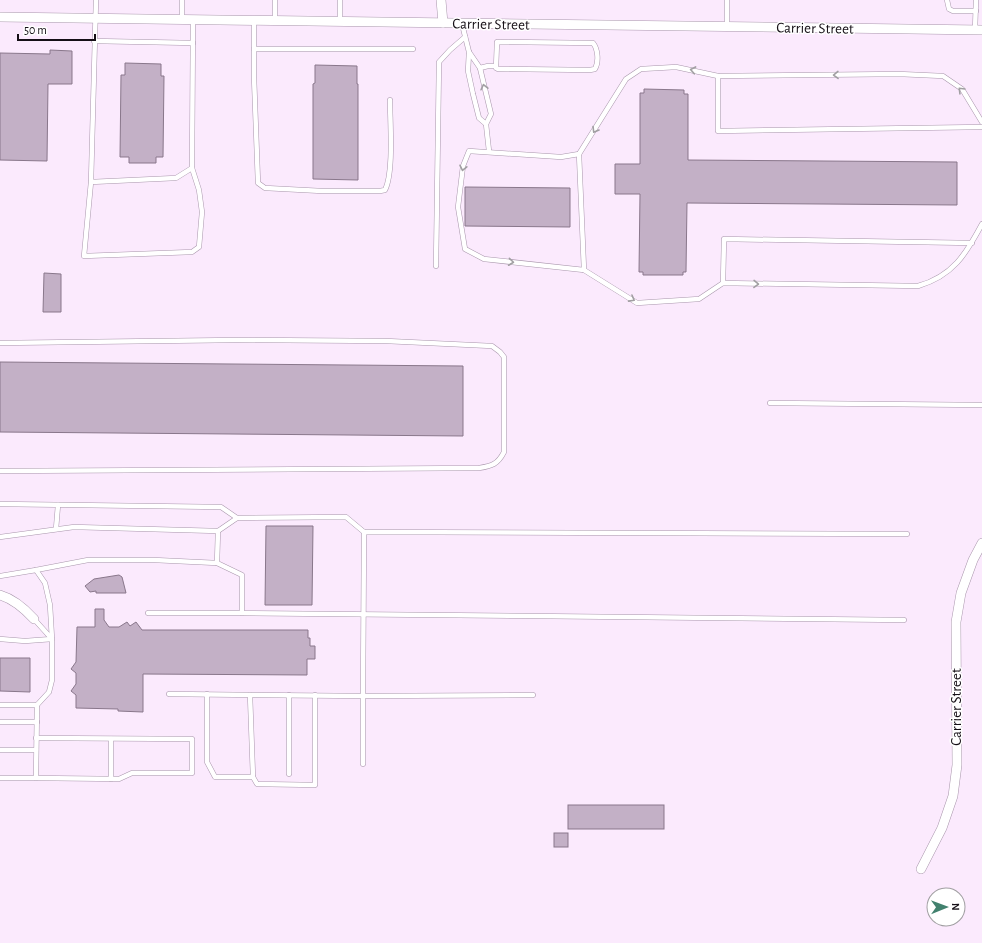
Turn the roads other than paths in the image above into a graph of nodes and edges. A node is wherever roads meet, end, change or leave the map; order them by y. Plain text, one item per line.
1 (96, 0) edge
2 (182, 0) edge
3 (275, 0) edge
4 (340, 0) edge
5 (441, 0) edge
6 (727, 0) edge
7 (947, 0) edge
8 (976, 0) edge
9 (976, 11) junction
10 (0, 17) edge
11 (95, 19) junction
12 (182, 20) junction
13 (193, 20) junction
14 (254, 21) junction
15 (275, 21) junction
16 (340, 22) junction
17 (444, 24) junction
18 (462, 24) junction
19 (728, 27) junction
20 (979, 30) edge
21 (466, 36) junction
22 (94, 41) junction
23 (192, 43) junction
24 (413, 48) dead end
25 (254, 49) junction
26 (470, 52) junction
27 (496, 66) junction
28 (480, 68) junction
29 (718, 76) junction
30 (390, 100) dead end
31 (982, 122) edge
32 (486, 124) junction
33 (982, 127) edge
34 (489, 152) junction
35 (579, 154) junction
36 (192, 168) junction
37 (91, 182) junction
38 (982, 224) edge
39 (972, 243) junction
40 (436, 266) dead end
41 (584, 270) junction
42 (723, 283) junction
43 (0, 343) edge
44 (770, 403) dead end
45 (982, 405) edge
46 (0, 471) edge
47 (0, 504) edge
48 (58, 505) junction
49 (237, 518) junction
50 (56, 529) junction
51 (218, 532) junction
52 (364, 532) junction
53 (907, 534) dead end
54 (0, 537) edge
55 (982, 543) edge
56 (217, 563) junction
57 (36, 570) junction
58 (0, 576) edge
59 (0, 596) edge
60 (148, 613) dead end
61 (242, 614) junction
62 (363, 615) junction
63 (34, 619) joint
64 (904, 620) dead end
65 (0, 639) edge
66 (52, 639) junction
67 (169, 694) dead end
68 (207, 694) junction
69 (250, 695) junction
70 (289, 695) junction
71 (533, 695) dead end
72 (315, 696) junction
73 (363, 696) junction
74 (0, 705) edge
75 (36, 705) junction
76 (0, 722) edge
77 (36, 722) junction
78 (36, 738) junction
79 (111, 739) junction
80 (0, 750) edge
81 (36, 750) junction
82 (363, 764) dead end
83 (289, 774) dead end
84 (253, 777) junction
85 (0, 778) edge
86 (36, 778) junction
87 (111, 779) junction
88 (921, 869) dead end

1 - 11 lane
2 - 12 lane
3 - 15 lane
4 - 16 lane
5 - 17 street
6 - 19 lane
7 - 9 lane
8 - 9 lane
9 - 20 lane
10 - 11 street, Carrier Street
11 - 12 street, Carrier Street
11 - 22 lane
12 - 13 street, Carrier Street
13 - 14 street, Carrier Street
13 - 23 lane
14 - 15 street, Carrier Street
14 - 25 lane
15 - 16 street, Carrier Street
16 - 17 street, Carrier Street
17 - 18 street, Carrier Street
18 - 19 street, Carrier Street
18 - 21 lane
19 - 20 street, Carrier Street
21 - 26 lane
21 - 40 lane
22 - 23 lane
22 - 37 lane
23 - 36 lane
24 - 25 lane
25 - 30 lane
26 - 28 lane
26 - 32 lane
27 - 27 lane
27 - 28 lane
32 -> 28 lane
31 -> 29 lane
29 - 33 lane
29 -> 35 lane
32 - 34 lane
34 - 35 lane
34 -> 41 lane
35 - 41 lane
36 - 37 lane
36 - 37 lane
38 - 39 lane
42 -> 39 lane
39 - 42 lane
41 -> 42 lane
43 - 46 lane
44 - 45 lane
47 - 48 lane
48 - 49 lane
48 - 50 lane
49 - 51 lane
49 - 52 lane
50 - 51 lane
50 - 54 lane
51 - 56 lane
52 - 53 lane
52 - 62 lane
55 - 88 street, Carrier Street
56 - 57 lane
56 - 61 lane
57 - 58 lane
57 - 66 lane
59 - 63 street
60 - 61 lane
61 - 62 lane
62 - 64 lane
62 - 73 lane
63 - 66 lane
65 - 66 lane
66 - 75 lane
67 - 68 lane
68 - 69 lane
68 - 84 lane
69 - 70 lane
69 - 84 lane
70 - 72 lane
70 - 83 lane
71 - 73 lane
72 - 73 lane
72 - 84 lane
73 - 82 lane
74 - 75 lane
75 - 77 lane
76 - 77 lane
77 - 78 lane
78 - 79 lane
78 - 81 lane
79 - 87 lane
79 - 87 lane
80 - 81 lane
81 - 86 lane
85 - 86 lane
86 - 87 lane

